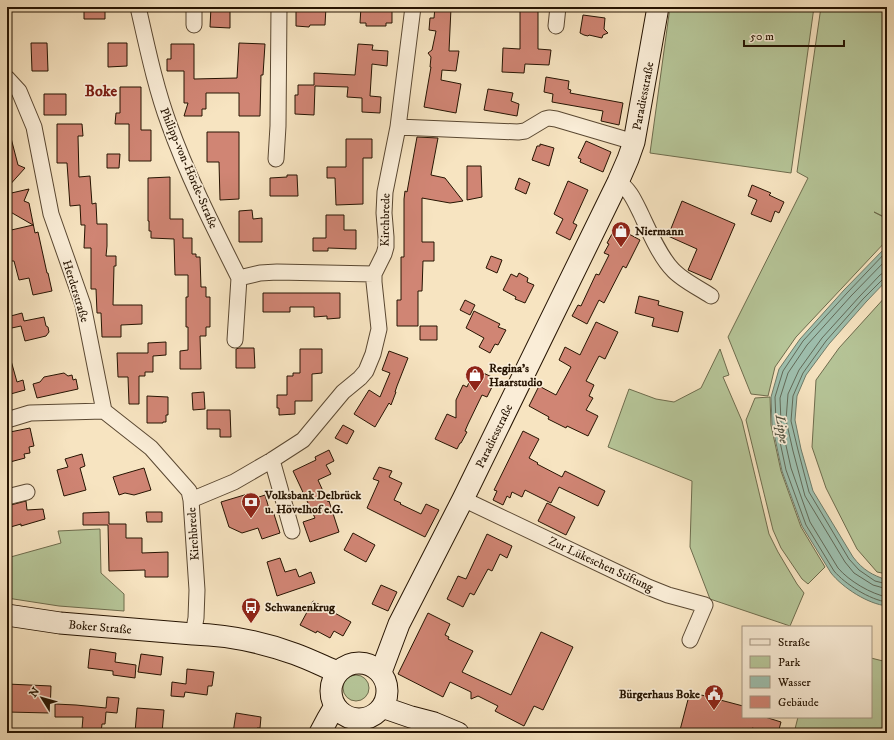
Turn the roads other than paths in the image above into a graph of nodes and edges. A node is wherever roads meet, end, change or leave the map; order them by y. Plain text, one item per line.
1 (138, 7) edge
2 (194, 7) edge
3 (279, 7) edge
4 (413, 7) edge
5 (558, 7) edge
6 (658, 7) edge
7 (194, 25) dead end
8 (556, 26) dead end
9 (7, 78) edge
10 (398, 127) junction
11 (634, 142) junction
12 (276, 159) dead end
13 (618, 182) junction
14 (374, 274) junction
15 (239, 278) junction
16 (711, 296) dead end
17 (235, 340) dead end
18 (104, 411) junction
19 (7, 420) edge
20 (272, 460) junction
21 (27, 492) dead end
22 (7, 497) edge
23 (463, 499) junction
24 (191, 500) junction
25 (292, 531) dead end
26 (7, 615) edge
27 (193, 634) junction
28 (690, 640) dead end
29 (372, 668) junction
30 (334, 679) junction
31 (385, 699) junction
32 (342, 712) junction
33 (320, 733) edge
34 (331, 733) edge
35 (458, 733) edge

1 - 15 street, Philipp-von-Hörde-Straße
2 - 7 street
3 - 12 street
4 - 10 street, Kirchbrede
5 - 8 street
6 - 11 main road, Paradiesstraße
9 - 18 street, Herderstraße
10 - 11 street
10 - 14 street, Kirchbrede
11 - 13 main road, Paradiesstraße
13 - 16 street
13 - 23 main road, Paradiesstraße
14 - 15 street
14 - 20 street, Kirchbrede
15 - 17 street, Philipp-von-Hörde-Straße
18 - 19 street
18 - 24 street
20 - 24 street, Kirchbrede
20 - 25 street
21 - 22 street
23 - 28 street, Zur Lükeschen Stiftung
23 - 29 main road, Paradiesstraße
24 - 27 street, Kirchbrede
26 - 27 main road, Boker Straße
27 - 30 main road, Boker Straße
29 - 30 main road
29 - 31 main road
30 - 32 main road
31 - 32 main road
31 - 35 main road
32 - 33 main road
32 - 34 main road

